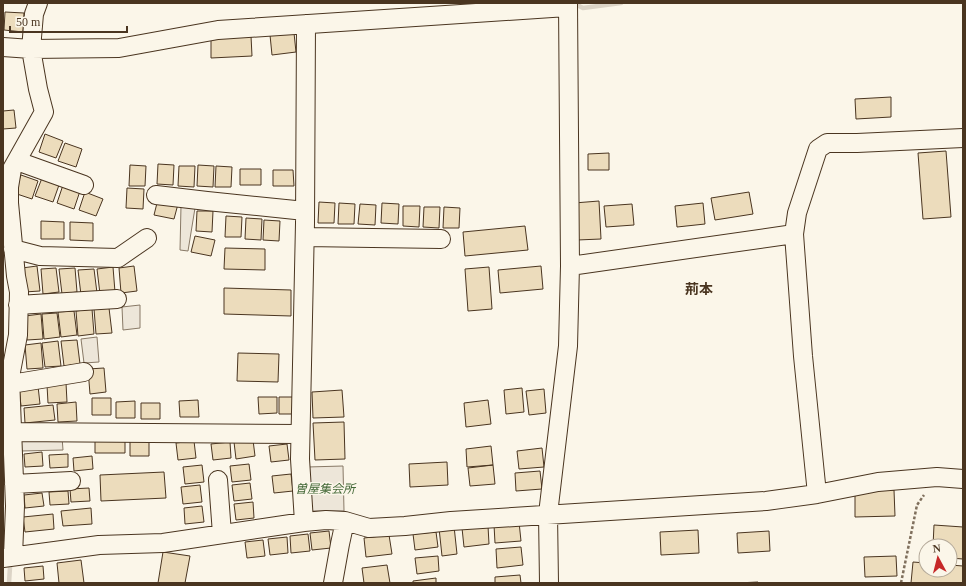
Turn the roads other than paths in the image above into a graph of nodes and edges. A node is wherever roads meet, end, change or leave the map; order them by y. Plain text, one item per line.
1 (38, 3) edge
2 (568, 5) edge
3 (306, 24) junction
4 (3, 46) edge
5 (31, 49) junction
6 (963, 138) edge
7 (17, 160) junction
8 (84, 185) dead end
9 (156, 195) dead end
10 (6, 203) edge
11 (305, 211) junction
12 (794, 234) junction
13 (304, 237) junction
14 (147, 238) dead end
15 (441, 239) dead end
16 (13, 249) junction
17 (570, 266) junction
18 (9, 276) edge
19 (117, 299) dead end
20 (18, 305) junction
21 (10, 335) edge
22 (84, 372) dead end
23 (11, 384) junction
24 (12, 432) junction
25 (300, 434) junction
26 (10, 478) edge
27 (963, 479) edge
28 (218, 480) dead end
29 (71, 481) dead end
30 (817, 494) junction
31 (548, 514) junction
32 (345, 521) junction
33 (304, 522) junction
34 (222, 534) junction
35 (8, 557) edge
36 (333, 583) edge
37 (549, 583) edge

1 - 5 street
2 - 3 street
2 - 17 street
3 - 5 street
3 - 11 street
4 - 5 street
5 - 7 street
6 - 12 street
7 - 8 street
7 - 10 street
9 - 11 street
10 - 16 street
11 - 13 street
12 - 17 street
12 - 30 street
13 - 15 street
13 - 25 street
14 - 16 street
16 - 18 street
17 - 31 street
18 - 20 street
19 - 20 street
20 - 21 street
21 - 23 street
22 - 23 street
23 - 24 street
24 - 25 street
24 - 26 street
25 - 33 street
26 - 29 street
26 - 35 street
27 - 30 street
28 - 34 street
30 - 31 street
31 - 32 street
31 - 37 street
32 - 33 street
32 - 36 street
33 - 34 street
34 - 35 street

